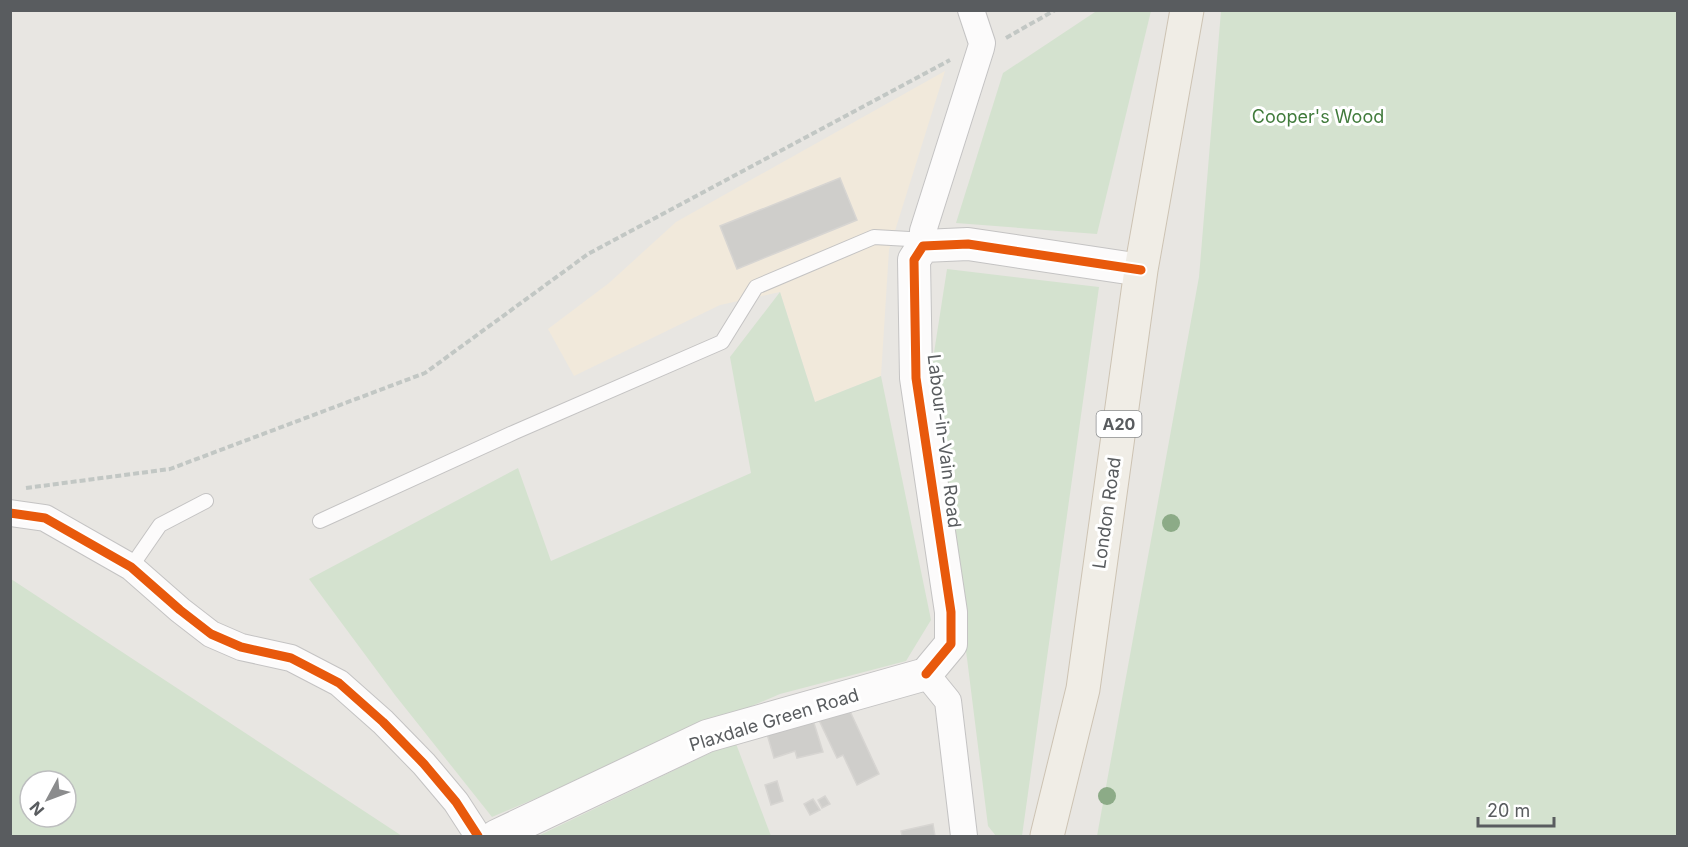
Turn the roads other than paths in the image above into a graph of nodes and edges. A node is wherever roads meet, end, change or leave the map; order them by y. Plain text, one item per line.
1 (971, 10) edge
2 (1187, 10) edge
3 (923, 246) junction
4 (1141, 270) junction
5 (206, 501) dead end
6 (10, 513) edge
7 (320, 520) dead end
8 (131, 567) junction
9 (926, 674) junction
10 (478, 837) edge
11 (496, 837) edge
12 (964, 837) edge
13 (1047, 837) edge

1 - 3 street, Labour-in-Vain Road
2 - 4 main road, London Road / A20
3 - 4 street
3 - 7 lane
3 - 9 street, Labour-in-Vain Road
4 - 13 main road, London Road / A20
5 - 8 lane
6 - 8 street
8 - 10 street
9 - 11 street, Plaxdale Green Road
9 - 12 street

